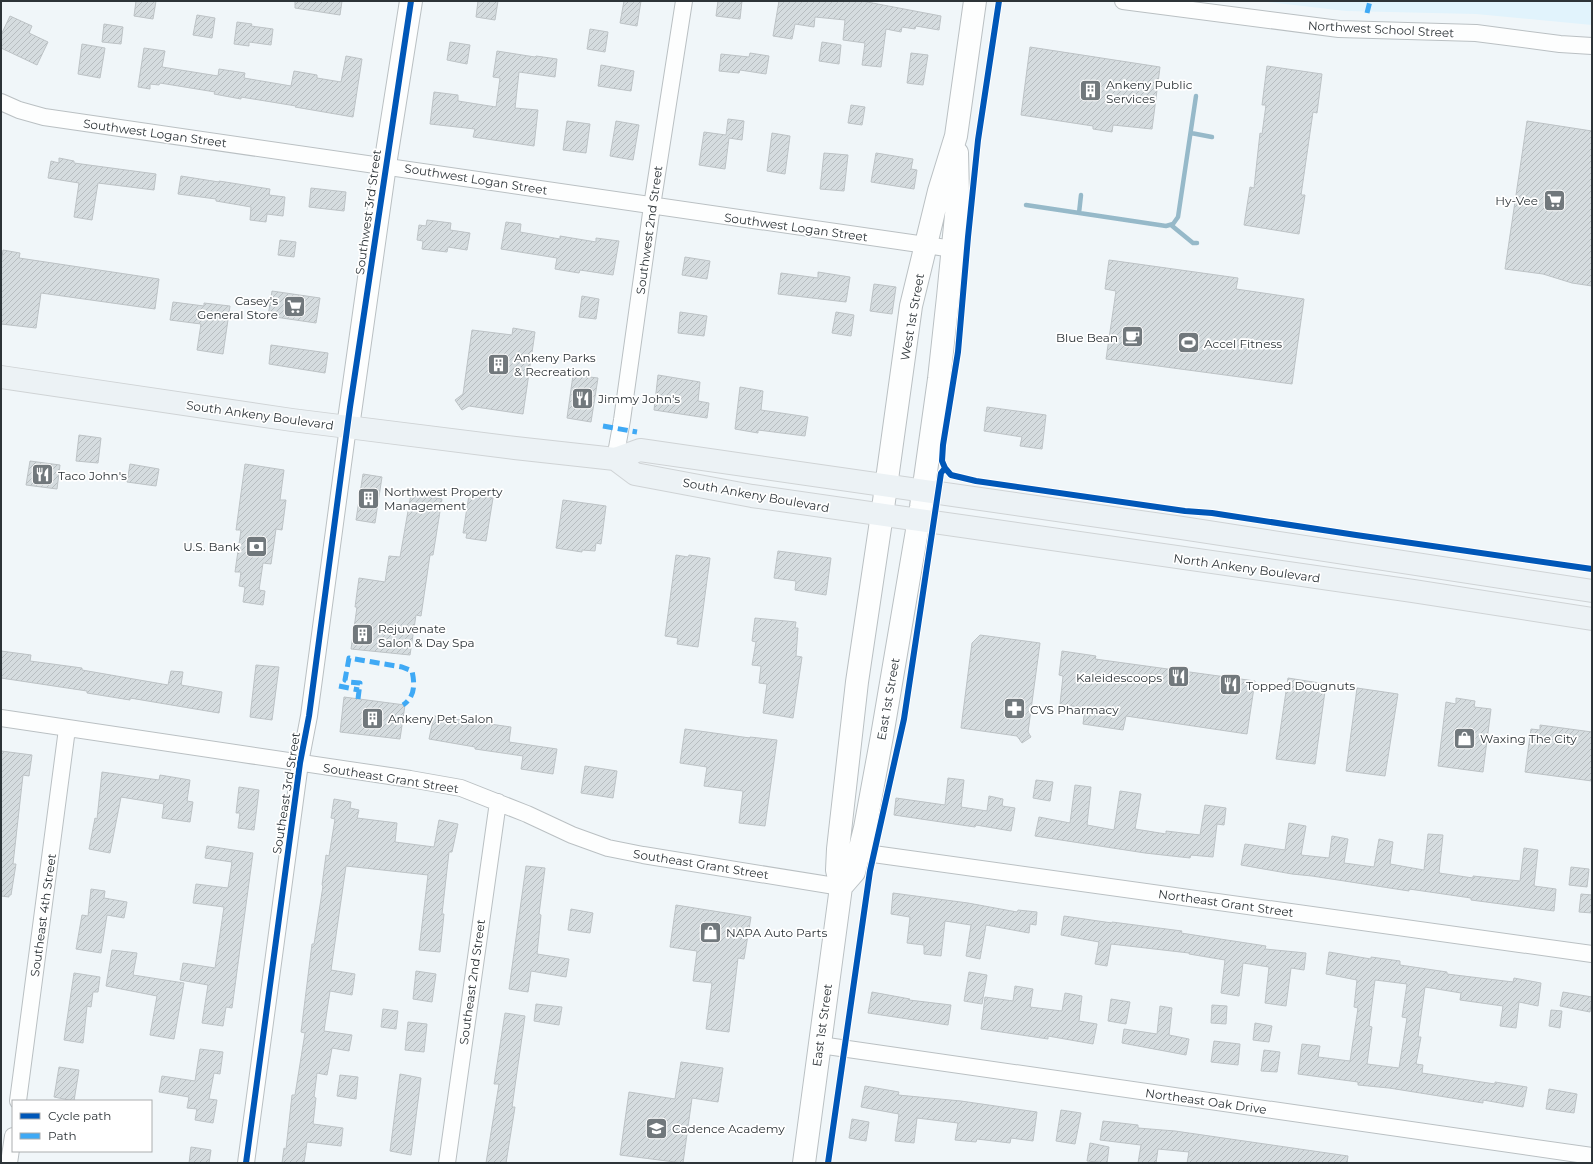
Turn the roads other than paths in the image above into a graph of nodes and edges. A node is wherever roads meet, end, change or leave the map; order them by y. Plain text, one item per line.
1 (411, 1) edge
2 (684, 1) edge
3 (976, 1) edge
4 (1123, 1) edge
5 (1592, 46) edge
6 (1, 102) edge
7 (956, 136) junction
8 (385, 166) junction
9 (652, 206) junction
10 (926, 245) junction
11 (953, 249) junction
12 (1, 377) edge
13 (348, 427) junction
14 (615, 459) junction
15 (902, 503) junction
16 (1592, 591) edge
17 (1592, 619) edge
18 (1, 718) edge
19 (68, 729) junction
20 (300, 763) junction
21 (498, 802) junction
22 (859, 852) junction
23 (841, 887) junction
24 (1592, 954) edge
25 (820, 1046) junction
26 (18, 1100) edge
27 (12, 1143) edge
28 (1592, 1156) edge
29 (9, 1163) edge
30 (246, 1163) edge
31 (447, 1163) edge
32 (804, 1163) edge

1 - 8 main road, Southwest 3rd Street
2 - 9 street, Southwest 2nd Street
3 - 7 main road, West 1st Street
4 - 5 street, Northwest School Street
6 - 8 street, Southwest Logan Street
7 - 10 main road, West 1st Street
7 - 11 main road, West 1st Street
8 - 9 street, Southwest Logan Street
8 - 13 main road, Southwest 3rd Street
9 - 10 street, Southwest Logan Street
9 - 14 street, Southwest 2nd Street
10 - 11 street, Southwest Logan Street
10 - 15 main road, West 1st Street
11 - 15 main road, West 1st Street
12 - 13 main road, South Ankeny Boulevard
13 - 14 main road, South Ankeny Boulevard
13 - 20 street, Southeast 3rd Street
14 - 15 main road, South Ankeny Boulevard
14 - 15 main road, South Ankeny Boulevard
15 - 16 main road
15 - 17 main road, North Ankeny Boulevard
15 - 22 main road, East 1st Street
15 - 23 main road, East 1st Street
18 - 19 street, Southeast Grant Street
19 - 20 street, Southeast Grant Street
19 - 26 street, Southeast 4th Street
20 - 21 street, Southeast Grant Street
20 - 30 street, Southeast 3rd Street
21 - 23 street, Southeast Grant Street
21 - 31 street, Southeast 2nd Street
22 - 23 main road, East 1st Street
22 - 24 street, Northeast Grant Street
23 - 25 main road, East 1st Street
25 - 28 street, Northeast Oak Drive
25 - 32 main road, East 1st Street
27 - 29 street

